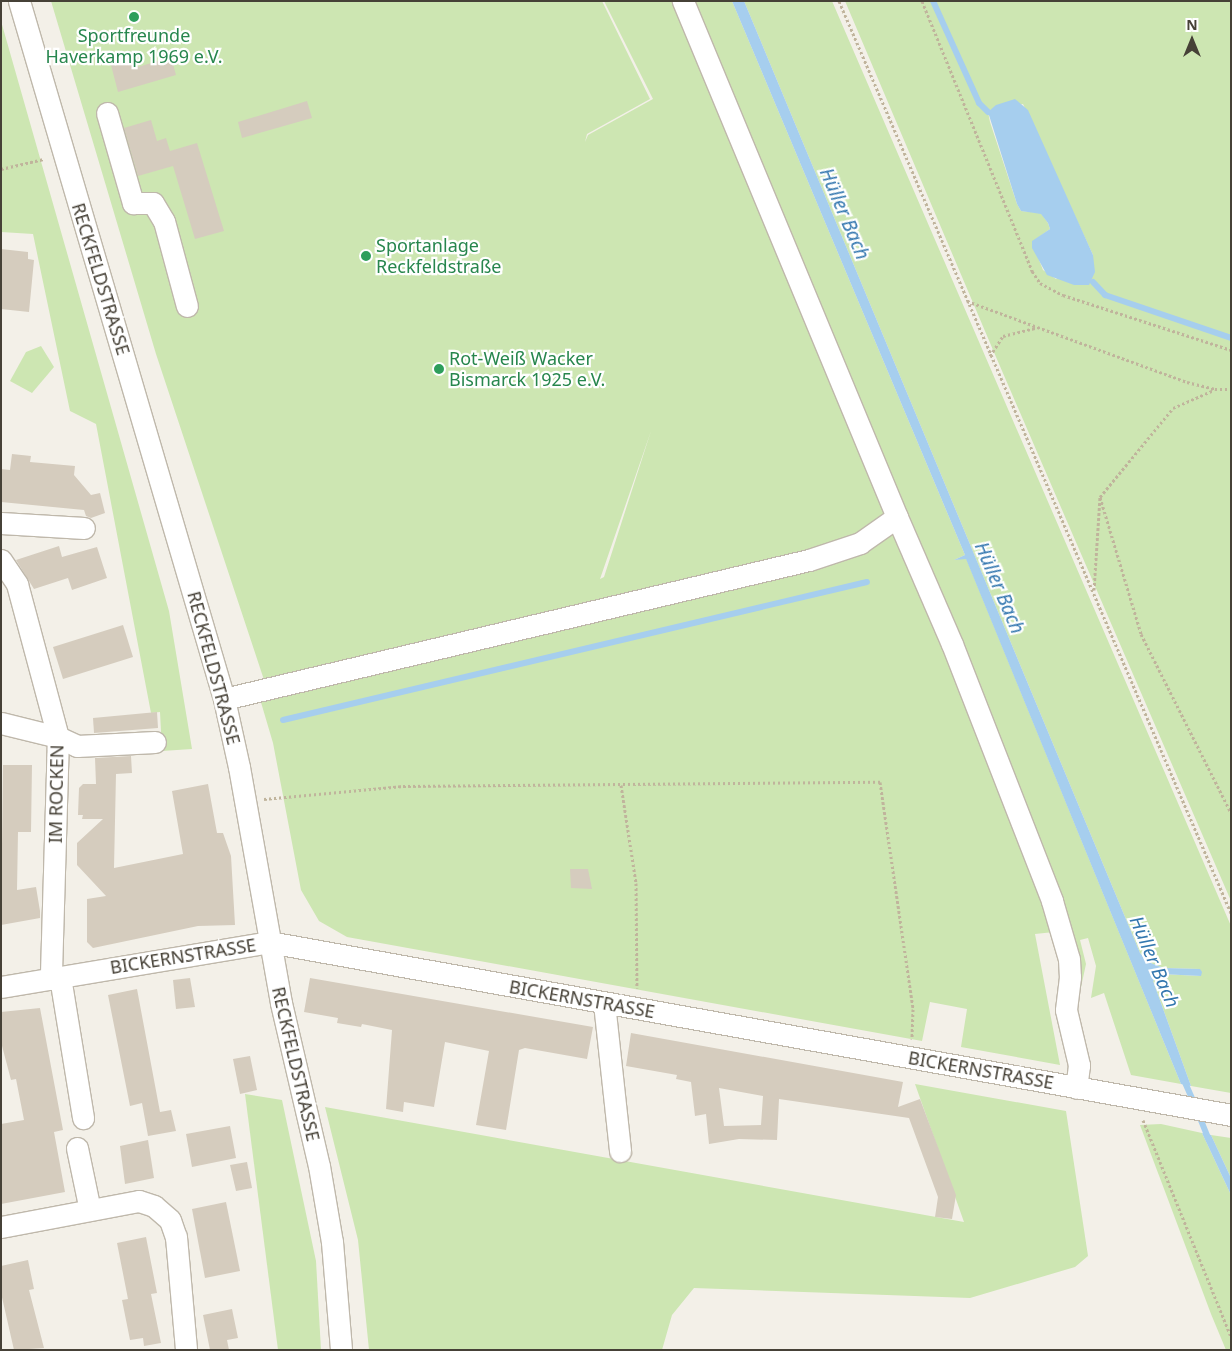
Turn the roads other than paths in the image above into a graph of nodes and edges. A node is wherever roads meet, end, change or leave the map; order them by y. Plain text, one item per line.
1 (19, 1) edge
2 (683, 1) edge
3 (107, 113) dead end
4 (187, 306) dead end
5 (898, 517) junction
6 (1, 523) edge
7 (84, 528) dead end
8 (1, 560) edge
9 (224, 699) junction
10 (1, 723) edge
11 (58, 737) junction
12 (155, 742) dead end
13 (269, 942) junction
14 (56, 978) junction
15 (1, 988) edge
16 (604, 1003) junction
17 (1076, 1088) junction
18 (1221, 1114) edge
19 (82, 1118) dead end
20 (77, 1148) dead end
21 (620, 1151) dead end
22 (90, 1210) junction
23 (1, 1227) edge
24 (186, 1350) edge
25 (341, 1350) edge

1 - 9 street, RECKFELDSTRASSE
2 - 5 street
3 - 4 street
5 - 9 street
5 - 17 street
6 - 7 street
8 - 11 street, IM ROCKEN
9 - 13 street, RECKFELDSTRASSE
10 - 11 street
11 - 12 street
11 - 14 street, IM ROCKEN
13 - 14 street, BICKERNSTRASSE
13 - 16 street, BICKERNSTRASSE
13 - 25 street, RECKFELDSTRASSE
14 - 15 street, BICKERNSTRASSE
14 - 19 street, IM ROCKEN
16 - 17 street, BICKERNSTRASSE
16 - 21 street
17 - 18 street, BICKERNSTRASSE
20 - 22 street
22 - 23 street
22 - 24 street

